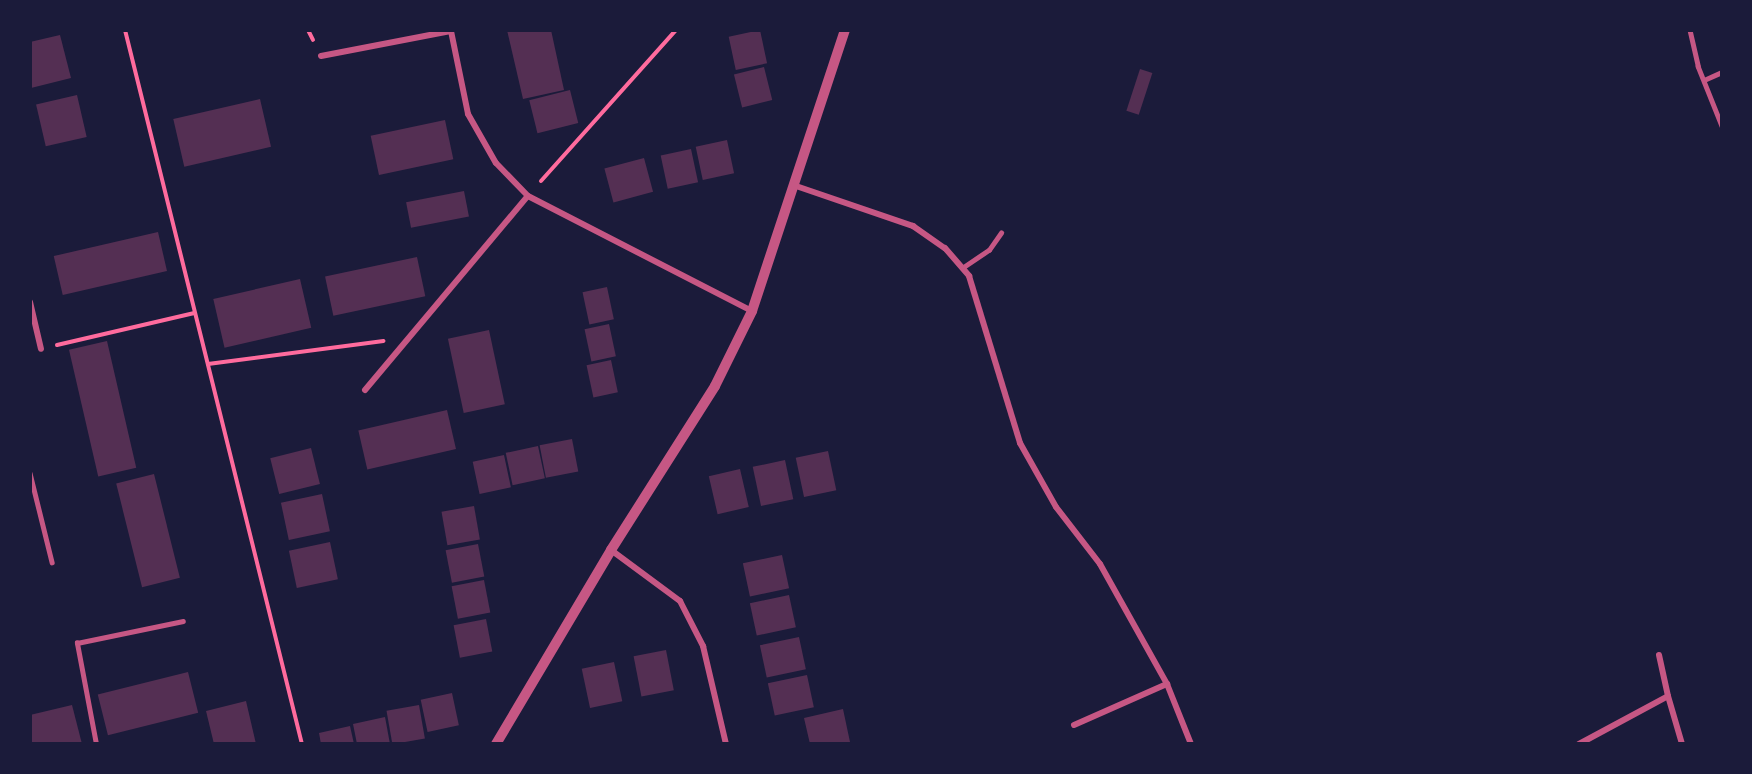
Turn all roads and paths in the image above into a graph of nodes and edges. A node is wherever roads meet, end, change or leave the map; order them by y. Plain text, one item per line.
1 (125, 30) edge
2 (676, 30) edge
3 (845, 30) edge
4 (1690, 30) edge
5 (321, 56) dead end
6 (1722, 72) edge
7 (1704, 80) junction
8 (1722, 126) edge
9 (796, 186) junction
10 (528, 196) junction
11 (1001, 234) dead end
12 (962, 268) junction
13 (30, 302) edge
14 (752, 311) junction
15 (194, 313) junction
16 (409, 338) junction
17 (41, 349) joint
18 (208, 364) junction
19 (365, 390) dead end
20 (30, 473) edge
21 (611, 550) junction
22 (52, 562) dead end
23 (183, 621) dead end
24 (1659, 656) dead end
25 (1167, 684) junction
26 (1668, 696) junction
27 (1074, 725) dead end
28 (96, 744) edge
29 (302, 744) edge
30 (496, 744) edge
31 (726, 744) edge
32 (1191, 744) edge
33 (1579, 744) edge
34 (1682, 744) edge

1 - 15 path
2 - 10 path
3 - 9 street
4 - 7 lane
5 - 10 street
6 - 7 lane
7 - 8 lane
9 - 12 street
9 - 14 street
10 - 14 street
10 - 16 street
11 - 12 lane
12 - 25 street
13 - 17 street
14 - 21 street
15 - 17 path
15 - 18 path
16 - 18 path
16 - 19 street
18 - 29 path
20 - 22 lane
21 - 30 street
21 - 31 street
23 - 28 lane
24 - 26 street
25 - 27 street
25 - 32 street
26 - 33 street
26 - 34 street

